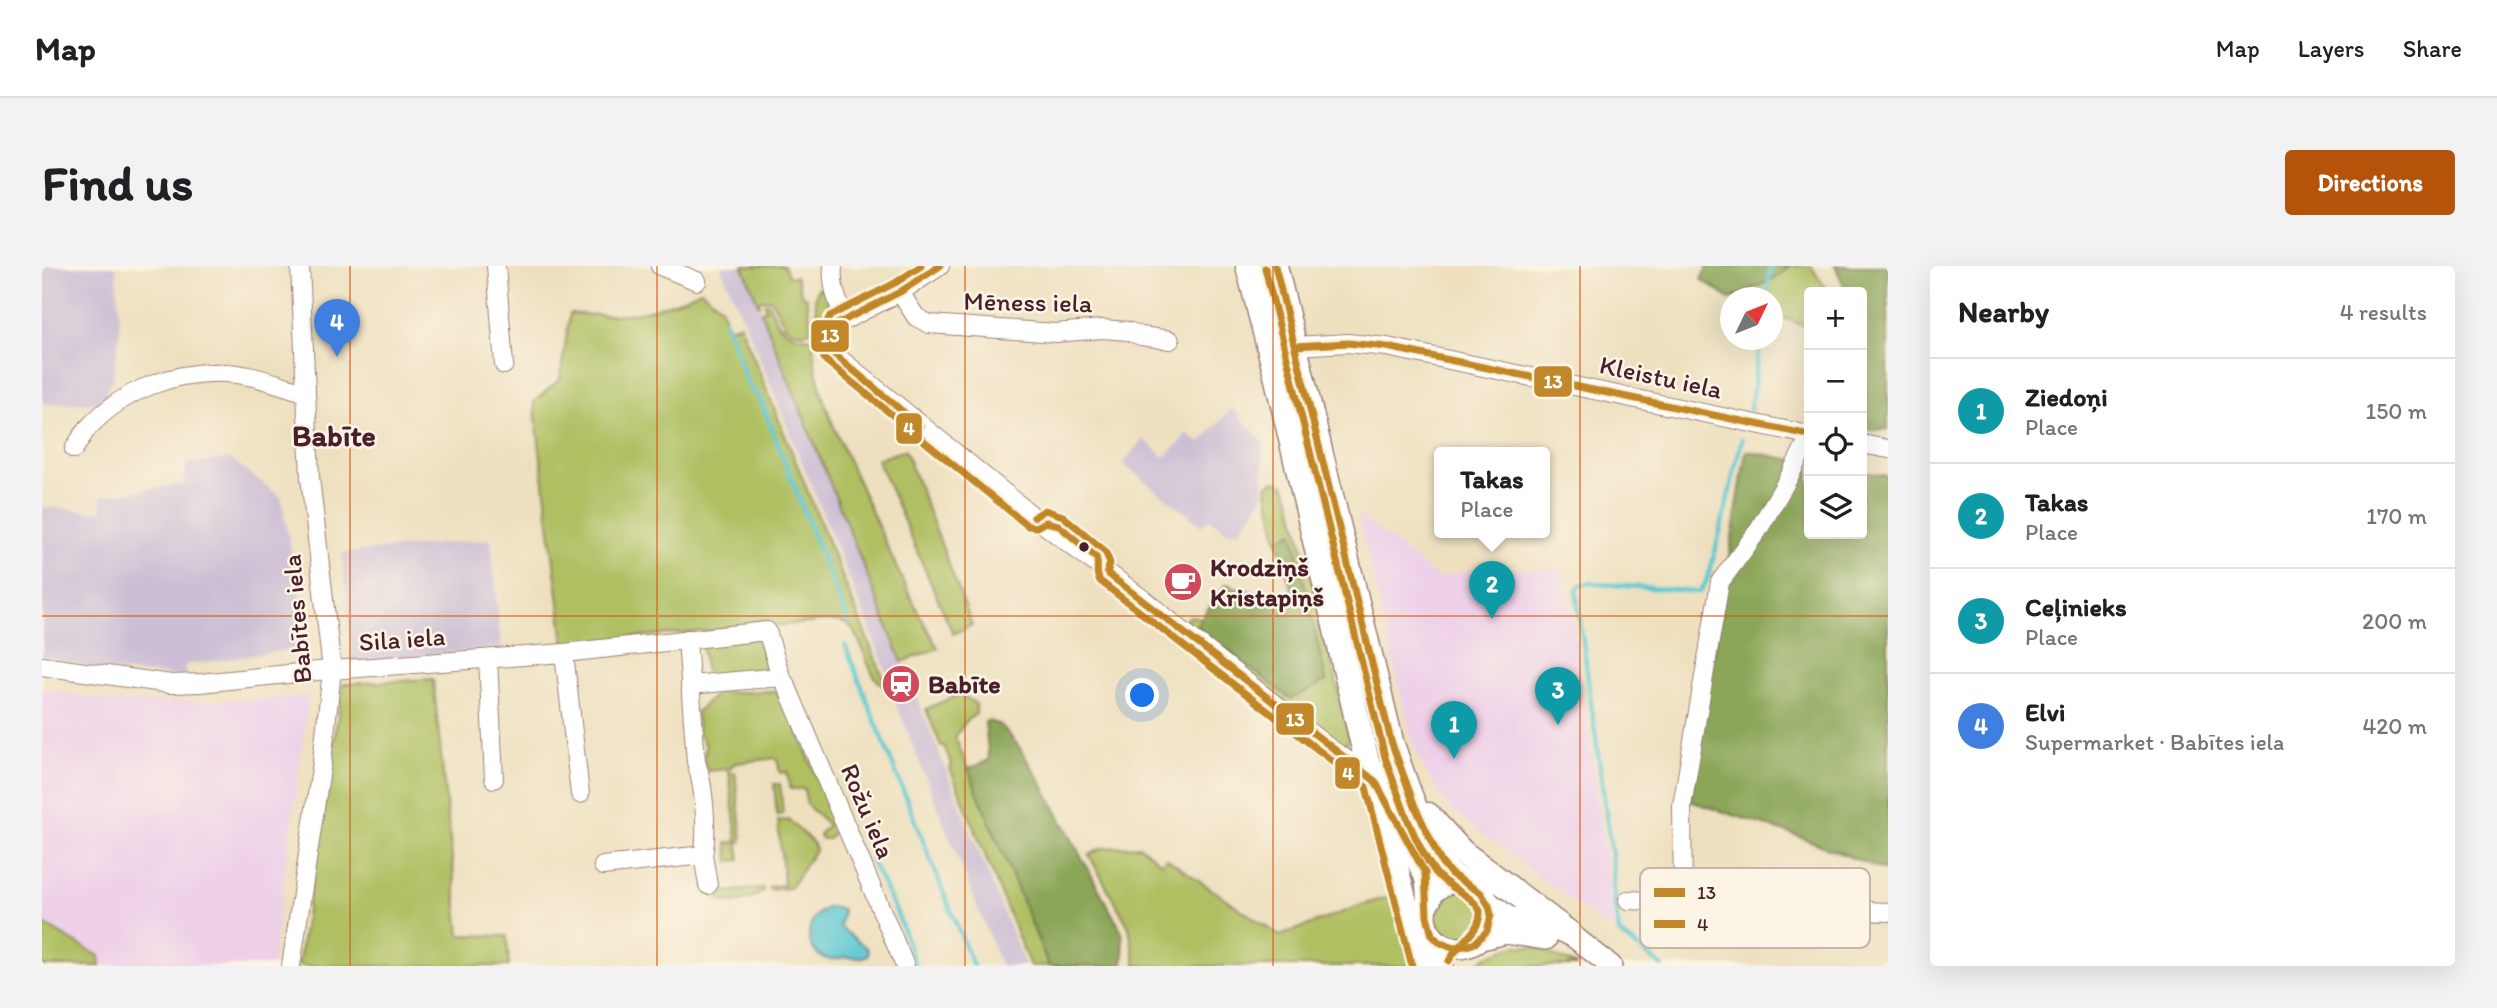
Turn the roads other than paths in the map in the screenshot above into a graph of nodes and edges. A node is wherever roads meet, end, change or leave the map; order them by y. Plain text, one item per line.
1 (300, 266) edge
2 (496, 266) edge
3 (660, 266) edge
4 (833, 266) edge
5 (940, 266) edge
6 (1248, 266) edge
7 (1275, 266) edge
8 (697, 281) dead end
9 (900, 292) junction
10 (845, 319) junction
11 (1170, 340) dead end
12 (1295, 346) junction
13 (504, 365) dead end
14 (305, 392) junction
15 (1804, 435) edge
16 (1804, 445) edge
17 (1867, 445) edge
18 (1888, 449) edge
19 (74, 450) dead end
20 (767, 631) joint
21 (687, 639) junction
22 (564, 653) junction
23 (488, 659) junction
24 (42, 666) edge
25 (332, 670) junction
26 (781, 677) junction
27 (690, 685) junction
28 (494, 779) dead end
29 (1375, 781) junction
30 (1405, 783) junction
31 (580, 794) dead end
32 (703, 855) junction
33 (603, 866) dead end
34 (1683, 868) edge
35 (1465, 883) junction
36 (708, 885) dead end
37 (1429, 900) junction
38 (1628, 900) dead end
39 (1640, 901) edge
40 (1488, 902) junction
41 (1870, 911) edge
42 (1888, 912) edge
43 (1569, 933) junction
44 (1436, 940) junction
45 (1476, 942) junction
46 (1603, 960) edge
47 (291, 966) edge
48 (905, 966) edge
49 (1423, 966) edge
50 (1443, 966) edge
51 (1458, 966) edge

1 - 14 street, Babītes iela
2 - 13 street
3 - 8 street
4 - 10 street
5 - 9 street, Mēness iela
6 - 29 highway
7 - 12 highway
9 - 10 street, Mēness iela
9 - 11 street, Mēness iela
10 - 29 street, Mēness iela
12 - 15 street, Kleistu iela
12 - 30 highway
14 - 19 street
14 - 25 street, Babītes iela
16 - 34 street
17 - 18 street
20 - 21 street, Sila iela
20 - 26 street, Rožu iela
21 - 22 street, Sila iela
21 - 27 street
22 - 23 street, Sila iela
22 - 31 street
23 - 25 street, Sila iela
23 - 28 street
24 - 25 street, Sila iela
25 - 47 street, Babītes iela
26 - 27 street
26 - 48 street, Rožu iela
27 - 32 street
29 - 37 highway
29 - 49 main road
30 - 35 highway
30 - 43 highway
32 - 33 street
32 - 36 street
35 - 37 main road
35 - 40 main road
37 - 44 main road
38 - 39 street
40 - 43 main road
40 - 45 main road
41 - 42 street
43 - 46 main road
44 - 45 main road
44 - 50 main road
45 - 46 main road
45 - 51 main road

